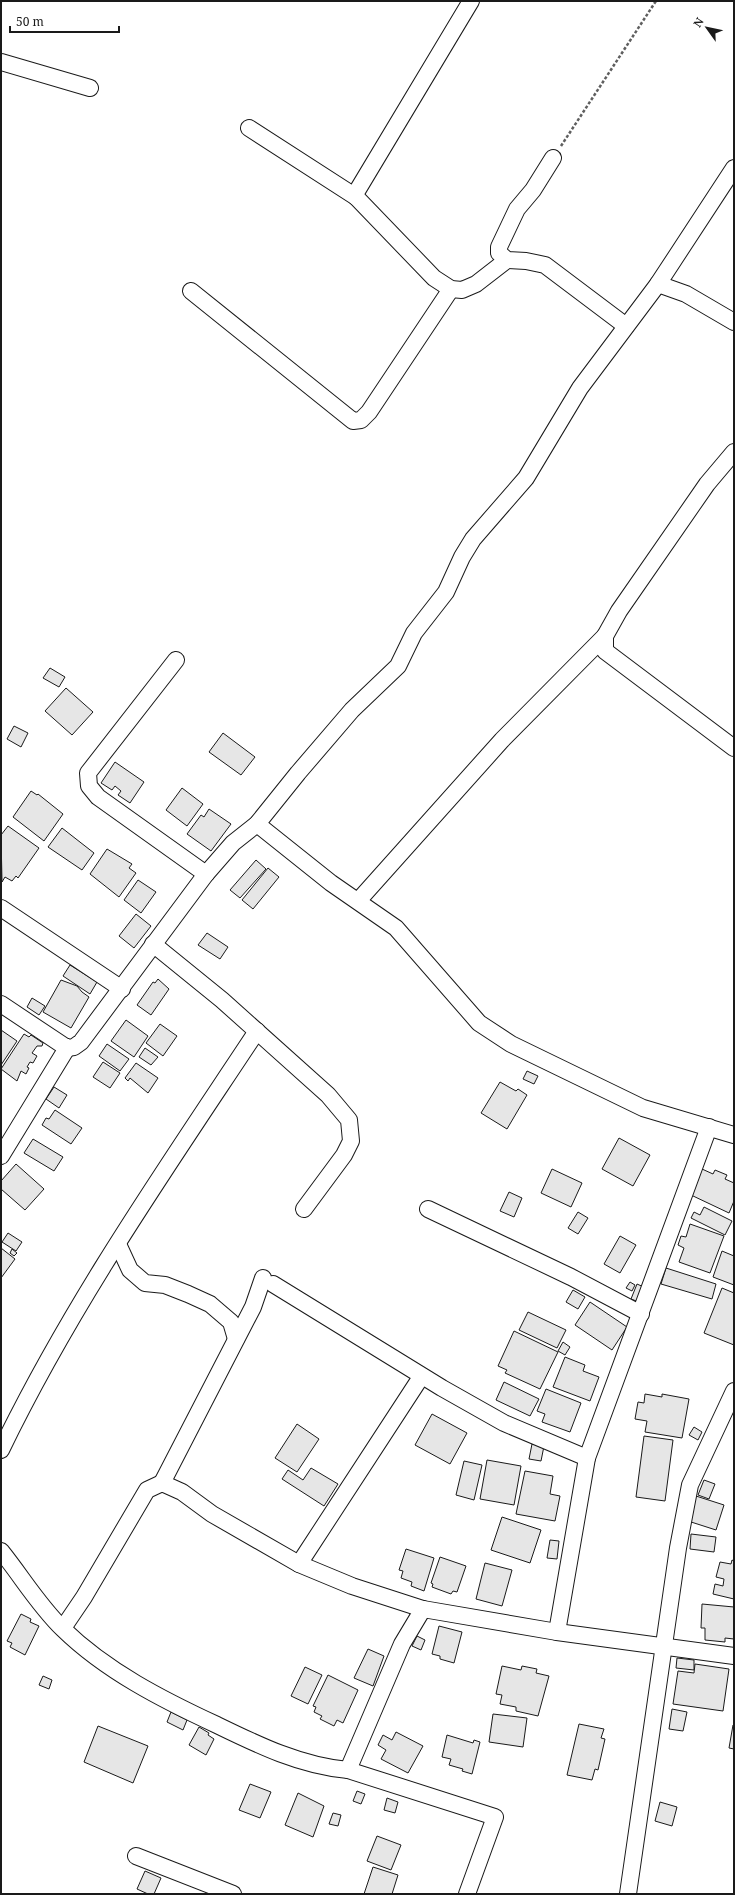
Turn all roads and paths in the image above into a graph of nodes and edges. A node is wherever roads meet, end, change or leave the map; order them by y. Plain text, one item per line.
1 (470, 1) edge
2 (656, 1) edge
3 (1, 62) edge
4 (90, 88) dead end
5 (249, 128) dead end
6 (553, 158) joint
7 (734, 168) edge
8 (356, 197) junction
9 (507, 260) junction
10 (658, 284) junction
11 (451, 289) junction
12 (191, 291) dead end
13 (734, 322) edge
14 (626, 326) junction
15 (734, 452) edge
16 (605, 636) junction
17 (176, 660) dead end
18 (734, 748) edge
19 (258, 824) junction
20 (206, 874) junction
21 (358, 901) junction
22 (1, 908) edge
23 (153, 944) junction
24 (122, 989) junction
25 (1, 1004) edge
26 (257, 1030) junction
27 (67, 1048) junction
28 (709, 1128) junction
29 (734, 1135) edge
30 (1, 1156) edge
31 (304, 1209) dead end
32 (428, 1209) dead end
33 (118, 1244) junction
34 (641, 1314) junction
35 (236, 1339) junction
36 (421, 1376) junction
37 (734, 1391) edge
38 (1, 1450) edge
39 (587, 1458) junction
40 (162, 1482) junction
41 (1, 1551) edge
42 (299, 1564) junction
43 (423, 1609) junction
44 (62, 1628) junction
45 (557, 1632) junction
46 (664, 1646) junction
47 (734, 1656) edge
48 (348, 1770) junction
49 (136, 1856) dead end
50 (233, 1894) edge
51 (467, 1894) edge
52 (628, 1894) edge

1 - 8 street
2 - 6 path
3 - 4 street
5 - 8 street
6 - 9 street
7 - 10 street
8 - 11 street
9 - 11 street
9 - 14 street
10 - 13 street
10 - 14 street
11 - 12 street
14 - 19 street
15 - 16 street
16 - 18 street
16 - 21 street
17 - 20 street
19 - 20 street
19 - 21 street
20 - 23 street
21 - 28 street
22 - 24 street
23 - 24 street
23 - 26 street
24 - 27 street
25 - 27 street
26 - 31 street
26 - 33 street
27 - 30 street
28 - 29 street
28 - 34 street
32 - 34 street
33 - 35 street
33 - 38 street
34 - 39 street
35 - 36 street
35 - 40 street
36 - 39 street
36 - 42 street
37 - 46 street
39 - 45 street
40 - 42 street
40 - 44 street
41 - 44 street
42 - 43 street
43 - 45 street
43 - 48 street
44 - 48 street
45 - 46 street
46 - 47 street
46 - 52 street
48 - 51 street
49 - 50 street

